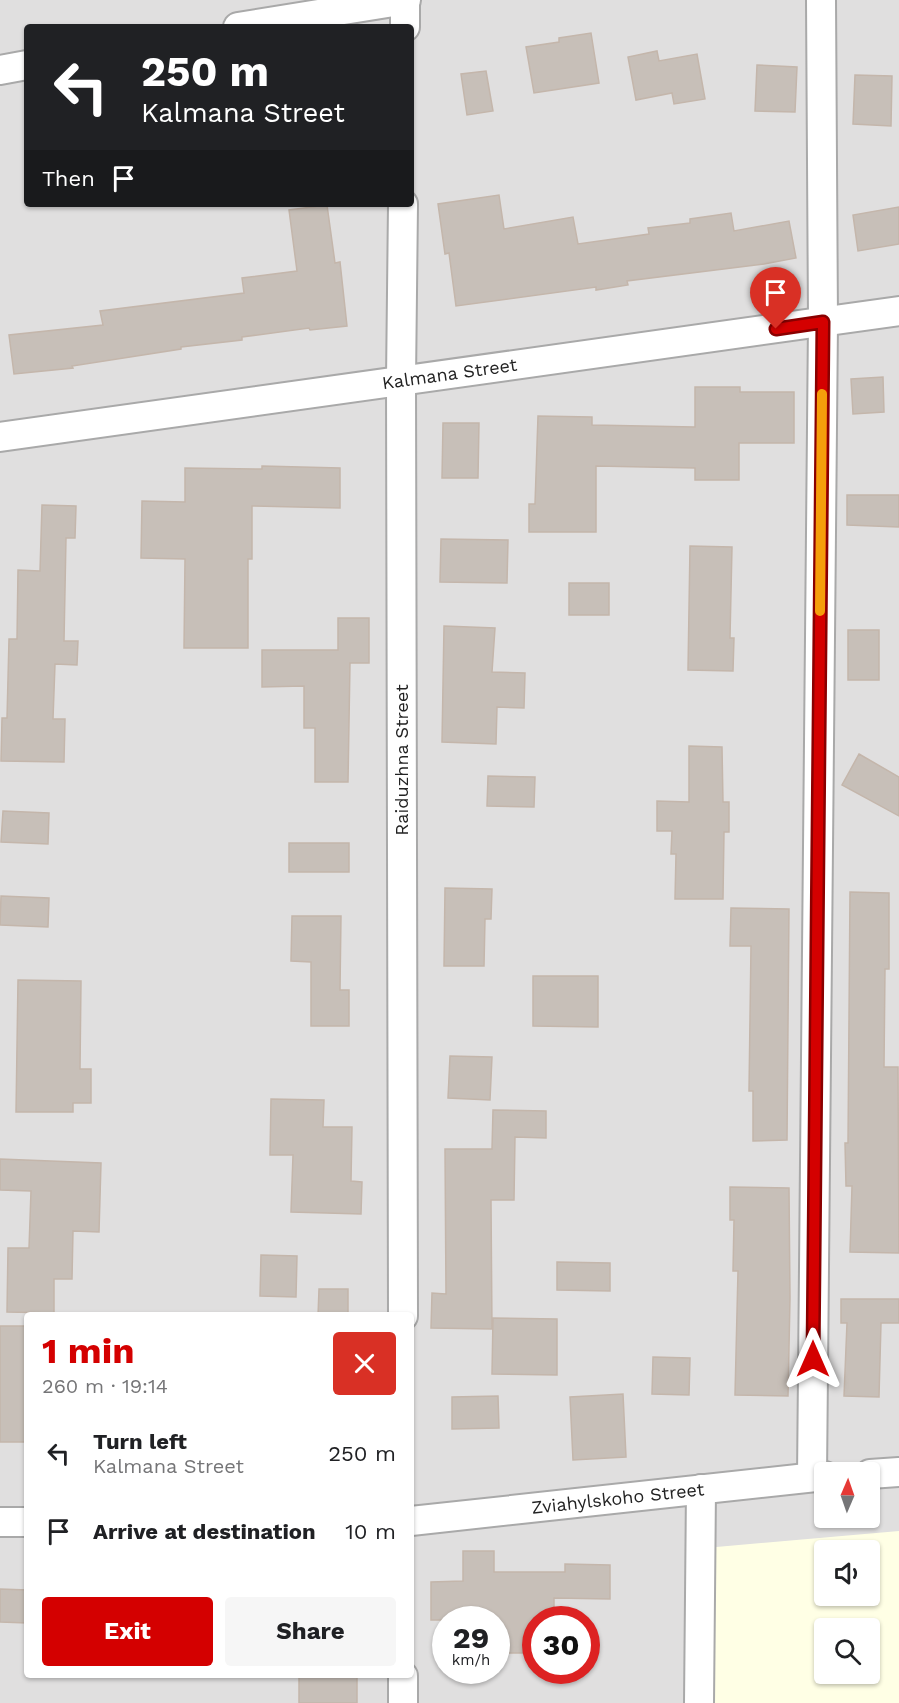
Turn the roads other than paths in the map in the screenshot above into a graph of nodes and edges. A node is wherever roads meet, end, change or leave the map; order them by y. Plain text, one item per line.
1 (406, 0) edge
2 (821, 0) edge
3 (336, 3) edge
4 (250, 24) edge
5 (405, 24) edge
6 (24, 66) edge
7 (0, 70) edge
8 (403, 207) edge
9 (899, 311) edge
10 (823, 322) junction
11 (401, 380) junction
12 (0, 437) edge
13 (403, 1312) edge
14 (818, 1462) edge
15 (899, 1472) edge
16 (880, 1473) edge
17 (814, 1476) edge
18 (701, 1489) junction
19 (414, 1521) edge
20 (0, 1522) edge
21 (24, 1522) edge
22 (403, 1678) edge
23 (403, 1703) edge
24 (699, 1703) edge

1 - 3 street
1 - 5 street
2 - 10 street
3 - 4 street
6 - 7 street
8 - 11 street, Raiduzhna Street
9 - 10 street, Kalmana Street
10 - 11 street, Kalmana Street
10 - 14 street
11 - 12 street, Kalmana Street
11 - 13 street, Raiduzhna Street
15 - 16 street
17 - 18 street, Zviahylskoho Street
18 - 19 street, Zviahylskoho Street
18 - 24 street
20 - 21 street
22 - 23 street

